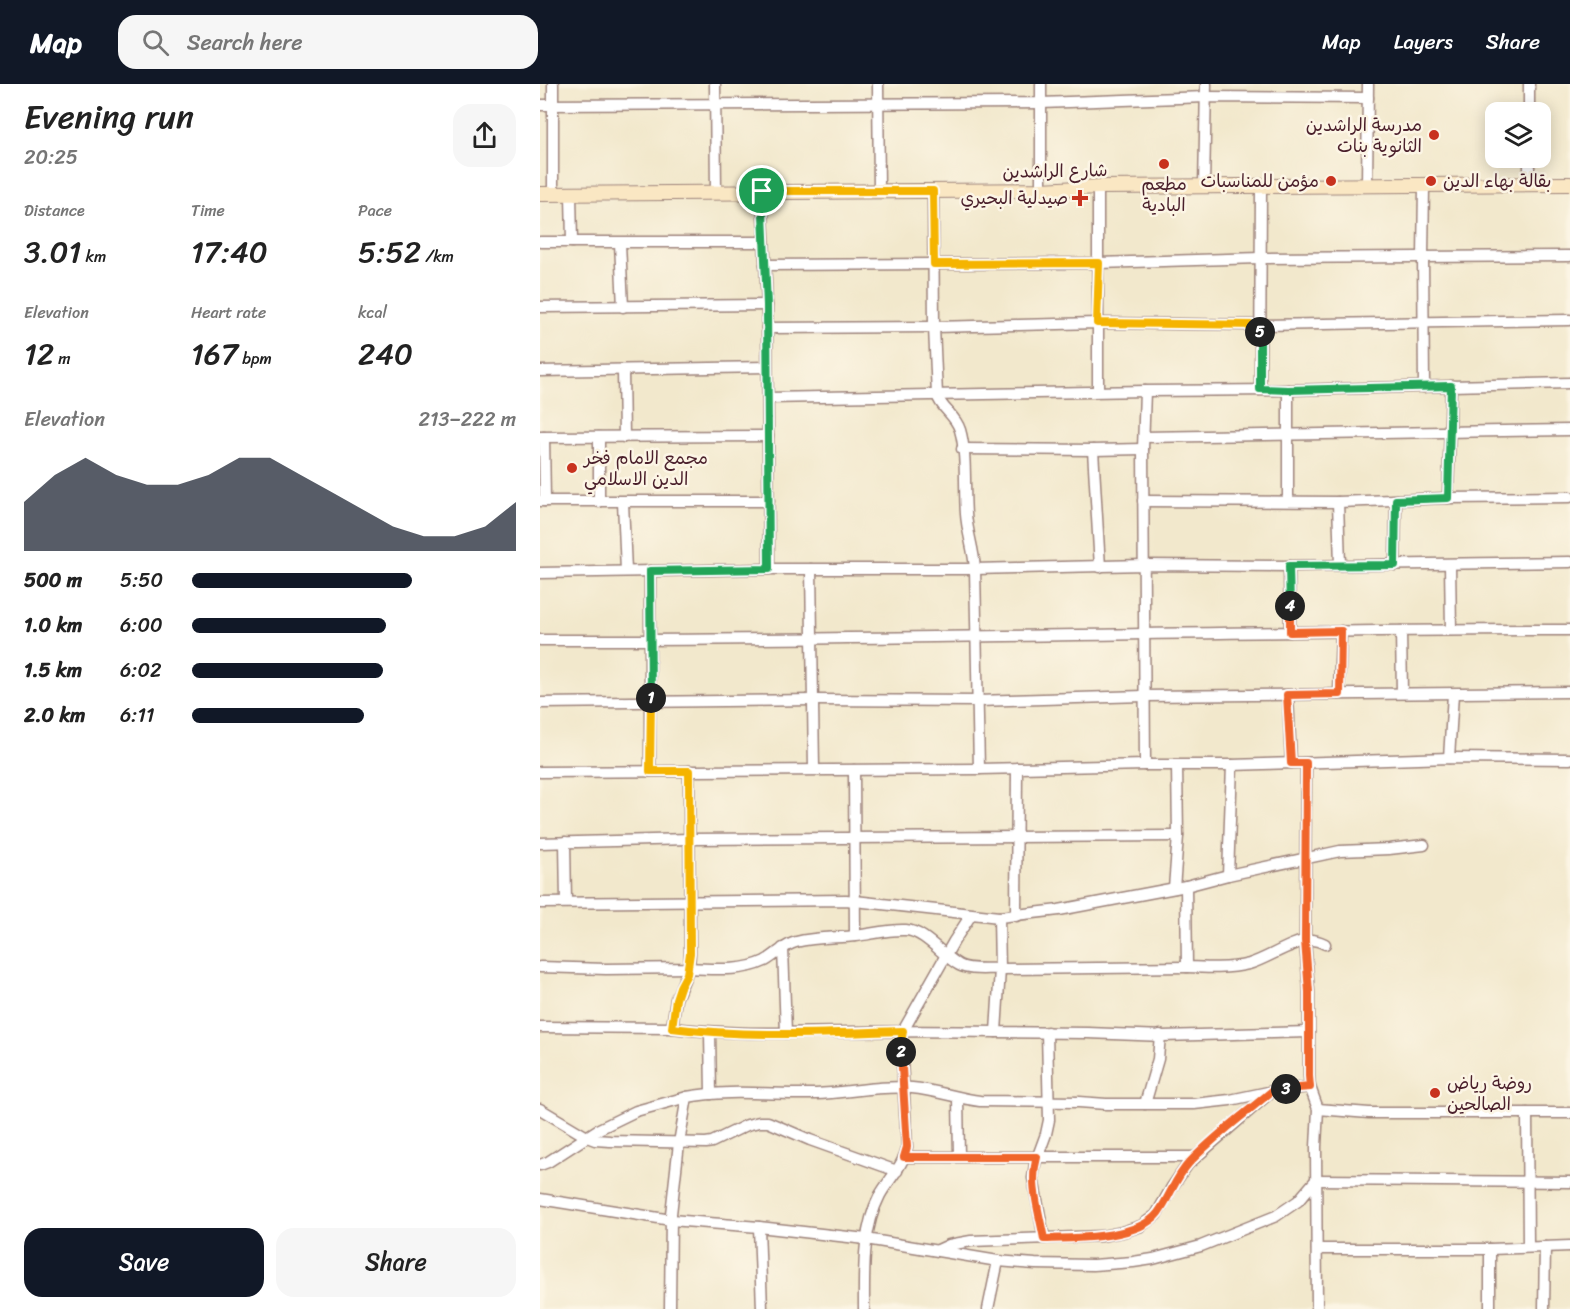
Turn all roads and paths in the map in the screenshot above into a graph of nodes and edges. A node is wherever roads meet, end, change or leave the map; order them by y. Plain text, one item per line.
1 (553, 84) edge
2 (715, 84) edge
3 (878, 84) edge
4 (1041, 84) edge
5 (1206, 84) edge
6 (1368, 84) edge
7 (1528, 84) edge
8 (1206, 97) junction
9 (1368, 98) junction
10 (1529, 102) edge
11 (1041, 103) junction
12 (540, 105) edge
13 (553, 105) junction
14 (715, 105) junction
15 (878, 105) junction
16 (1529, 168) edge
17 (1529, 184) junction
18 (1570, 184) edge
19 (1367, 186) junction
20 (1424, 186) junction
21 (1204, 187) junction
22 (1098, 188) junction
23 (1261, 188) junction
24 (1041, 190) junction
25 (762, 191) junction
26 (879, 191) junction
27 (933, 191) junction
28 (716, 192) junction
29 (547, 194) edge
30 (571, 194) junction
31 (540, 242) edge
32 (572, 242) junction
33 (764, 242) junction
34 (620, 243) junction
35 (1570, 256) edge
36 (1423, 257) junction
37 (1260, 258) junction
38 (1099, 263) junction
39 (934, 264) junction
40 (765, 265) junction
41 (767, 305) junction
42 (540, 307) edge
43 (623, 307) junction
44 (1570, 320) edge
45 (1424, 322) junction
46 (1097, 323) junction
47 (1260, 325) junction
48 (934, 327) junction
49 (767, 328) junction
50 (768, 367) junction
51 (540, 371) edge
52 (623, 371) junction
53 (1570, 383) edge
54 (1451, 386) junction
55 (1424, 387) junction
56 (1260, 389) junction
57 (1288, 390) junction
58 (1098, 391) junction
59 (1145, 391) junction
60 (937, 395) junction
61 (768, 398) junction
62 (1570, 430) edge
63 (1450, 432) junction
64 (1287, 435) junction
65 (768, 436) junction
66 (542, 437) edge
67 (599, 437) junction
68 (624, 437) junction
69 (1144, 437) junction
70 (962, 449) junction
71 (1143, 449) junction
72 (1093, 450) junction
73 (1570, 497) edge
74 (1448, 498) junction
75 (1396, 500) junction
76 (543, 501) edge
77 (599, 501) junction
78 (769, 501) junction
79 (1143, 501) junction
80 (1287, 501) junction
81 (1338, 501) junction
82 (623, 502) junction
83 (1570, 562) edge
84 (1340, 565) junction
85 (1395, 565) junction
86 (1450, 565) junction
87 (1144, 566) junction
88 (1289, 566) junction
89 (1100, 567) junction
90 (811, 568) junction
91 (769, 569) junction
92 (975, 569) junction
93 (650, 571) junction
94 (626, 572) junction
95 (540, 573) edge
96 (1451, 630) junction
97 (1570, 630) edge
98 (1341, 631) junction
99 (1401, 631) junction
100 (1290, 632) junction
101 (1145, 633) junction
102 (977, 637) junction
103 (812, 639) junction
104 (540, 640) edge
105 (650, 640) junction
106 (1570, 692) edge
107 (1402, 693) junction
108 (1340, 694) junction
109 (1453, 694) junction
110 (1287, 695) junction
111 (1144, 696) junction
112 (814, 700) junction
113 (651, 701) junction
114 (978, 701) junction
115 (540, 703) edge
116 (1449, 758) junction
117 (1570, 759) edge
118 (1291, 763) junction
119 (1306, 763) junction
120 (1145, 765) junction
121 (1178, 765) junction
122 (1232, 765) junction
123 (1017, 768) junction
124 (814, 769) junction
125 (979, 769) junction
126 (854, 770) junction
127 (650, 771) junction
128 (689, 771) junction
129 (540, 772) edge
130 (1178, 836) junction
131 (1016, 838) junction
132 (689, 839) junction
133 (854, 839) junction
134 (564, 842) junction
135 (540, 843) edge
136 (1424, 845) dead end
137 (1306, 858) junction
138 (1228, 875) junction
139 (1186, 886) junction
140 (1174, 888) junction
141 (854, 901) junction
142 (566, 902) junction
143 (690, 902) junction
144 (540, 903) edge
145 (971, 915) junction
146 (1016, 916) junction
147 (999, 917) junction
148 (855, 936) junction
149 (1305, 941) junction
150 (1325, 944) dead end
151 (783, 948) junction
152 (946, 955) junction
153 (540, 967) edge
154 (1187, 967) junction
155 (689, 968) junction
156 (1000, 969) junction
157 (540, 1027) edge
158 (672, 1028) junction
159 (903, 1031) junction
160 (710, 1032) junction
161 (996, 1032) junction
162 (1047, 1032) junction
163 (1309, 1032) junction
164 (786, 1034) junction
165 (1160, 1035) junction
166 (1310, 1087) junction
167 (904, 1088) junction
168 (1272, 1091) junction
169 (711, 1094) junction
170 (687, 1097) junction
171 (958, 1098) junction
172 (1049, 1102) junction
173 (1145, 1104) junction
174 (540, 1109) edge
175 (1317, 1109) junction
176 (1527, 1113) junction
177 (1570, 1113) edge
178 (587, 1137) junction
179 (679, 1143) junction
180 (960, 1156) junction
181 (904, 1157) junction
182 (1037, 1157) junction
183 (1195, 1157) junction
184 (540, 1165) edge
185 (897, 1170) junction
186 (1316, 1180) junction
187 (1527, 1182) junction
188 (1570, 1182) edge
189 (540, 1199) edge
190 (671, 1220) junction
191 (759, 1227) junction
192 (866, 1239) junction
193 (1044, 1239) junction
194 (1570, 1246) edge
195 (1528, 1247) junction
196 (1545, 1247) junction
197 (1317, 1249) junction
198 (1490, 1249) junction
199 (938, 1250) junction
200 (998, 1261) junction
201 (670, 1309) edge
202 (762, 1309) edge
203 (864, 1309) edge
204 (988, 1309) edge
205 (1317, 1309) edge
206 (1490, 1309) edge
207 (1544, 1309) edge

1 - 13 street
2 - 14 street
3 - 15 street
4 - 11 street
5 - 8 street
6 - 9 street
7 - 10 street
8 - 9 street
8 - 11 street
8 - 21 street
9 - 19 street
11 - 15 street
11 - 24 street
12 - 13 street
13 - 14 street
13 - 29 street
14 - 15 street
14 - 28 street
15 - 26 street
16 - 17 street
17 - 18 street, شارع الراشدين
17 - 20 street, شارع الراشدين
19 - 20 street, شارع الراشدين
19 - 23 street, شارع الراشدين
20 - 36 street
21 - 22 street, شارع الراشدين
21 - 23 street, شارع الراشدين
22 - 24 street, شارع الراشدين
22 - 38 street
23 - 37 street
24 - 27 street, شارع الراشدين
25 - 26 street, شارع الراشدين
25 - 28 street, شارع الراشدين
25 - 33 street
26 - 27 street, شارع الراشدين
27 - 39 street
28 - 30 street, شارع الراشدين
29 - 30 street, شارع الراشدين
30 - 32 street
31 - 32 street
32 - 34 street
33 - 34 street
33 - 40 street
34 - 43 street
35 - 36 street
36 - 37 street
36 - 45 street
37 - 38 street
37 - 47 street
38 - 39 street
38 - 46 street
39 - 40 street
39 - 48 street
40 - 41 street
41 - 43 street
41 - 49 street
42 - 43 street
44 - 45 street
45 - 47 street
45 - 55 street
46 - 47 street
46 - 48 street
46 - 58 street
47 - 56 street
48 - 49 street
48 - 60 street
49 - 50 street
50 - 52 street
50 - 61 street
51 - 52 street
52 - 68 street
53 - 54 street
54 - 55 street
54 - 63 street
55 - 57 street
56 - 57 street
56 - 59 street
57 - 64 street
58 - 59 street
58 - 60 street
59 - 69 street
60 - 61 street
60 - 70 street
61 - 65 street
62 - 63 street
63 - 64 street
63 - 74 street
64 - 69 street
64 - 80 street
65 - 68 street
65 - 78 street
66 - 67 street
66 - 76 street
67 - 68 street
67 - 77 street
69 - 71 street
70 - 72 street
70 - 92 street
71 - 72 street
71 - 79 street
72 - 89 street
73 - 74 street
74 - 75 street
75 - 81 street
75 - 85 street
76 - 77 street
77 - 82 street
78 - 82 street
78 - 91 street
79 - 80 street
79 - 87 street
80 - 81 street
81 - 84 street
82 - 94 street
83 - 86 street
84 - 85 street
84 - 88 street
85 - 86 street
86 - 96 street
87 - 88 street
87 - 89 street
87 - 101 street
88 - 100 street
89 - 92 street
90 - 91 street
90 - 92 street
90 - 103 street
91 - 93 street
92 - 102 street
93 - 94 street
93 - 105 street
94 - 95 street
96 - 97 street
96 - 99 street
98 - 99 street
98 - 100 street
98 - 108 street
99 - 107 street
100 - 101 street
101 - 102 street
101 - 111 street
102 - 103 street
102 - 114 street
103 - 105 street
103 - 112 street
104 - 105 street
105 - 113 street
106 - 109 street
107 - 108 street
107 - 109 street
108 - 110 street
109 - 116 street
110 - 111 street
110 - 118 street
111 - 114 street
111 - 120 street
112 - 113 street
112 - 114 street
112 - 124 street
113 - 115 street
113 - 127 street
114 - 125 street
116 - 117 street
116 - 119 street
118 - 119 street
118 - 122 street
119 - 137 street
120 - 121 street
120 - 123 street
121 - 122 street
121 - 130 street
122 - 138 street
123 - 125 street
123 - 131 street
124 - 126 street
124 - 128 street
125 - 126 street
126 - 133 street
127 - 128 street
127 - 129 street
128 - 132 street
130 - 131 street
130 - 140 street
131 - 133 street
131 - 146 street
132 - 133 street
132 - 134 street
132 - 143 street
133 - 141 street
134 - 135 street
134 - 142 street
136 - 137 street
137 - 138 street
137 - 149 street
138 - 139 street
139 - 140 street
139 - 154 street
140 - 146 street
141 - 143 street
141 - 145 street
141 - 148 street
142 - 143 street
142 - 144 street
143 - 155 street
145 - 147 street
145 - 152 street
146 - 147 street
147 - 156 street
148 - 151 street
148 - 152 street
149 - 150 street
149 - 154 street
149 - 163 street
151 - 155 street
151 - 164 street
152 - 156 street
152 - 159 street
153 - 155 street
154 - 156 street
155 - 158 street
156 - 161 street
157 - 158 street
158 - 160 street
159 - 161 street
159 - 164 street
159 - 167 street
160 - 164 street
160 - 169 street
161 - 162 street
162 - 165 street
162 - 172 street
163 - 165 street
163 - 166 street
165 - 173 street
166 - 168 street
166 - 175 street
167 - 169 street
167 - 171 street
167 - 181 street
168 - 173 street
168 - 183 street
169 - 170 street
170 - 178 street
170 - 179 street
171 - 172 street
171 - 180 street
172 - 173 street
172 - 182 street
174 - 178 street
175 - 176 street
175 - 186 street
176 - 177 street
176 - 187 street
178 - 179 street
178 - 184 street
179 - 185 street
179 - 190 street
180 - 181 street
180 - 182 street
181 - 185 street
182 - 183 street
182 - 193 street
183 - 193 street
185 - 192 street
186 - 187 street
186 - 197 street
186 - 200 street
187 - 188 street
187 - 195 street
189 - 190 street
190 - 191 street
190 - 201 street
191 - 192 street
191 - 202 street
192 - 199 street
192 - 203 street
193 - 199 street
194 - 196 street
195 - 196 street
195 - 198 street
196 - 207 street
197 - 198 street
197 - 205 street
198 - 206 street
199 - 200 street
200 - 204 street

